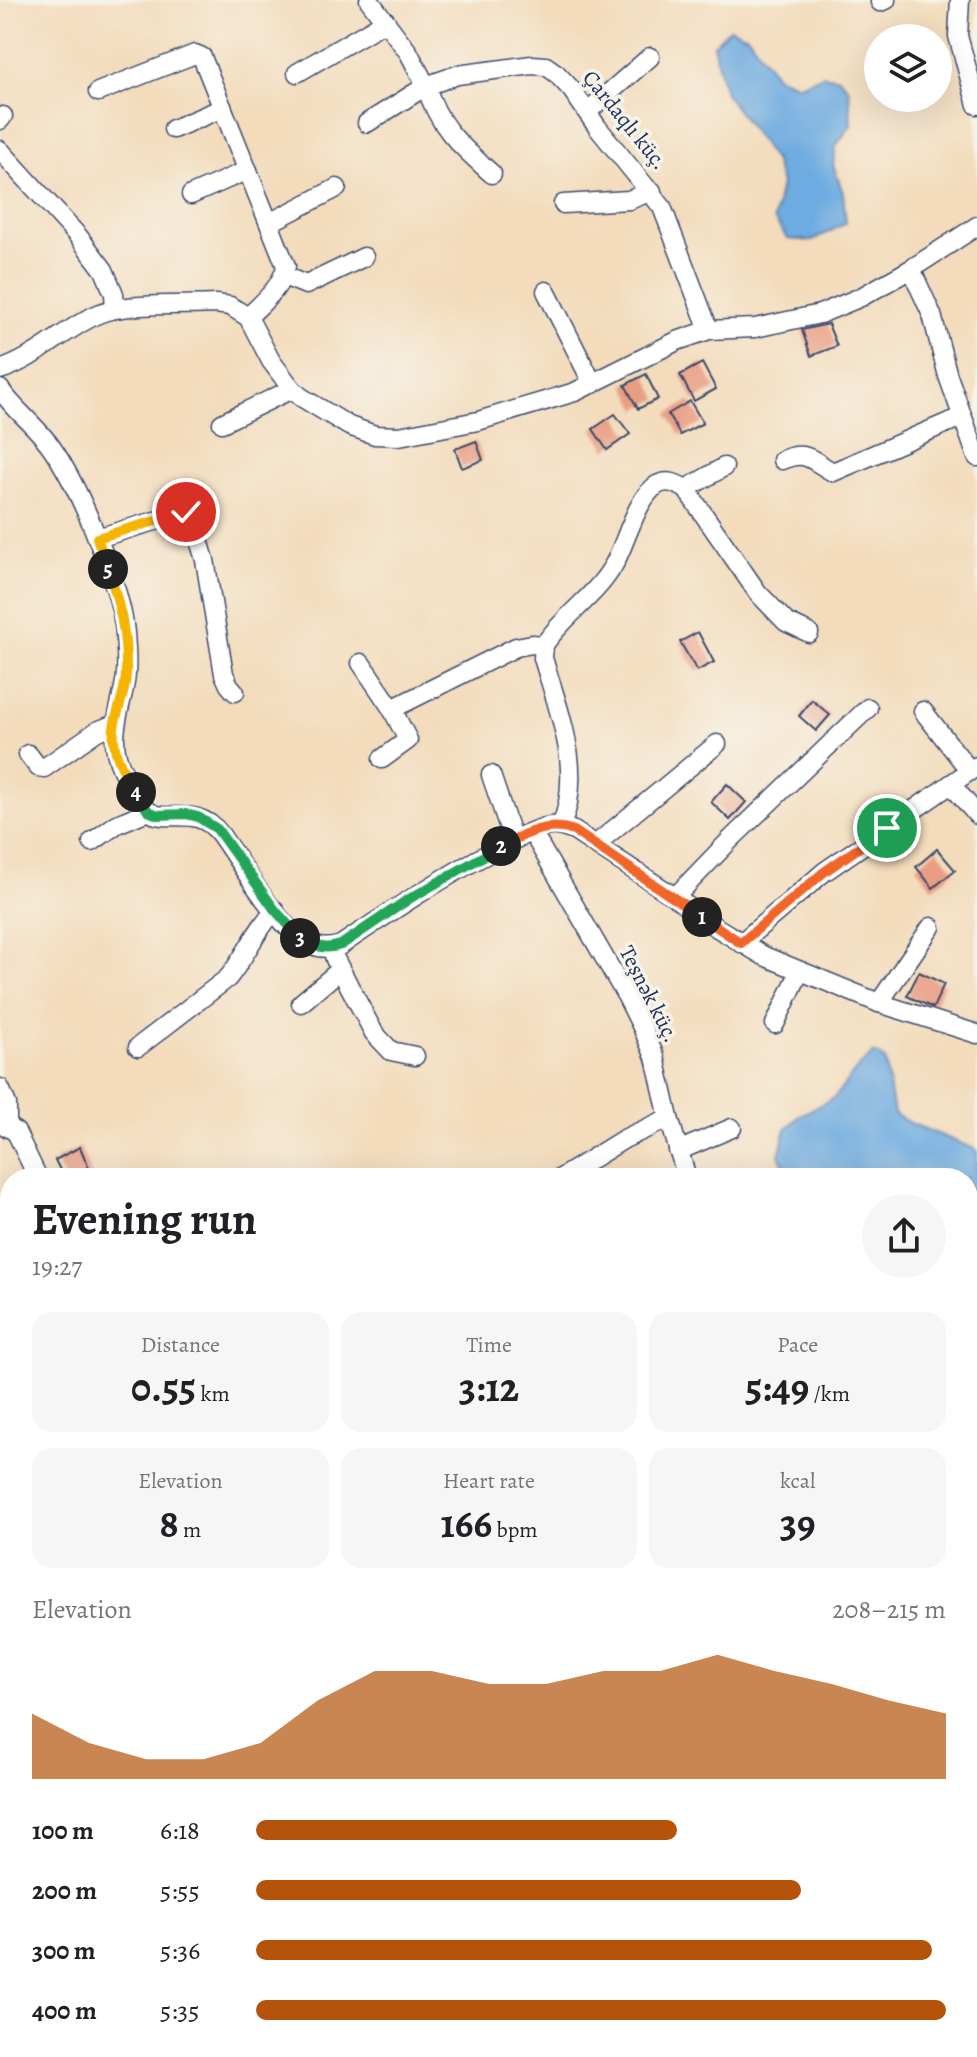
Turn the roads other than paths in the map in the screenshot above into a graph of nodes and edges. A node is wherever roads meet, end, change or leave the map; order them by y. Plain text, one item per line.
1 (369, 0) edge
2 (960, 0) edge
3 (386, 21) junction
4 (650, 57) dead end
5 (297, 73) dead end
6 (426, 86) junction
7 (98, 92) dead end
8 (977, 105) edge
9 (223, 108) junction
10 (587, 112) junction
11 (367, 123) dead end
12 (173, 129) dead end
13 (0, 150) edge
14 (248, 170) junction
15 (492, 174) dead end
16 (337, 188) dead end
17 (652, 191) junction
18 (191, 195) dead end
19 (563, 204) dead end
20 (269, 223) junction
21 (977, 226) edge
22 (364, 257) dead end
23 (911, 269) junction
24 (284, 276) junction
25 (546, 291) dead end
26 (115, 309) junction
27 (248, 317) junction
28 (709, 330) junction
29 (0, 370) edge
30 (593, 384) junction
31 (0, 389) edge
32 (292, 389) junction
33 (961, 417) junction
34 (222, 423) dead end
35 (977, 457) edge
36 (782, 460) dead end
37 (724, 467) dead end
38 (686, 489) junction
39 (97, 538) junction
40 (809, 633) dead end
41 (544, 645) junction
42 (361, 663) dead end
43 (235, 692) dead end
44 (868, 708) dead end
45 (392, 709) junction
46 (923, 711) dead end
47 (115, 724) junction
48 (717, 744) dead end
49 (28, 754) dead end
50 (382, 759) dead end
51 (973, 769) edge
52 (491, 775) dead end
53 (951, 784) junction
54 (148, 811) junction
55 (977, 815) edge
56 (561, 826) junction
57 (532, 832) junction
58 (513, 840) junction
59 (92, 842) dead end
60 (595, 845) junction
61 (675, 897) junction
62 (275, 910) junction
63 (931, 927) dead end
64 (741, 943) junction
65 (332, 948) junction
66 (340, 970) junction
67 (800, 971) junction
68 (301, 1003) dead end
69 (879, 1003) junction
70 (775, 1024) dead end
71 (977, 1034) edge
72 (138, 1047) dead end
73 (415, 1056) dead end
74 (0, 1088) edge
75 (669, 1118) junction
76 (4, 1124) edge
77 (732, 1128) dead end
78 (678, 1151) junction
79 (34, 1168) edge
80 (577, 1168) edge
81 (684, 1168) edge

1 - 3 street
2 - 8 street
3 - 5 street
3 - 6 street
4 - 10 street
6 - 10 street, Çardaqlı küç.
6 - 11 street
6 - 15 street
7 - 9 street
9 - 12 street
9 - 14 street
10 - 17 street, Çardaqlı küç.
13 - 26 street
14 - 18 street
14 - 20 street
16 - 20 street
17 - 19 street
17 - 28 street, Çardaqlı küç.
20 - 24 street
21 - 23 street
22 - 24 street
23 - 28 street
23 - 33 street
24 - 27 street
25 - 30 street
26 - 27 street
26 - 29 street
27 - 32 street
28 - 30 street
30 - 32 street
31 - 39 street
32 - 34 street
33 - 35 street
33 - 36 street
37 - 38 street
38 - 40 street
38 - 41 street
39 - 43 street
39 - 47 street
41 - 45 street
41 - 56 street
42 - 45 street
44 - 61 street
45 - 50 street
46 - 51 street
47 - 49 street
47 - 54 street
48 - 60 street
51 - 53 street
52 - 58 street
53 - 55 street
53 - 64 street
54 - 59 street
54 - 62 street
56 - 57 street
56 - 60 street
57 - 58 street
57 - 75 street, Teşnək küç.
58 - 65 street
60 - 61 street
61 - 64 street
62 - 65 street
62 - 72 street
63 - 69 street
64 - 67 street
65 - 66 street
66 - 68 street
66 - 73 street
67 - 69 street
67 - 70 street
69 - 71 street
74 - 76 street
75 - 78 street, Teşnək küç.
75 - 80 street
76 - 79 street
77 - 78 street
78 - 81 street, Teşnək küç.

